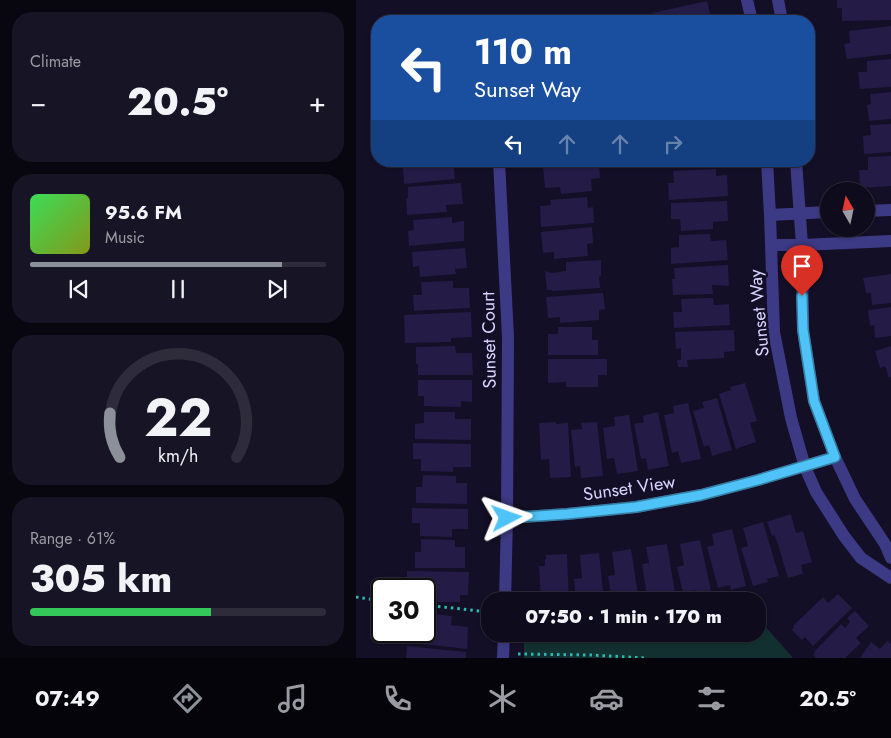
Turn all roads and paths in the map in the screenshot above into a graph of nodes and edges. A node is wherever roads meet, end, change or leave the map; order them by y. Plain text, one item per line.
1 (747, 0) edge
2 (778, 0) edge
3 (751, 15) edge
4 (781, 15) edge
5 (499, 167) edge
6 (767, 167) edge
7 (796, 167) edge
8 (891, 210) edge
9 (875, 211) edge
10 (820, 212) edge
11 (799, 213) junction
12 (770, 215) junction
13 (891, 241) edge
14 (771, 245) junction
15 (802, 245) junction
16 (835, 457) junction
17 (804, 467) junction
18 (507, 518) junction
19 (891, 558) edge
20 (891, 578) edge
21 (505, 592) edge
22 (356, 597) edge
23 (371, 599) edge
24 (436, 606) edge
25 (481, 611) edge
26 (504, 642) edge
27 (518, 654) dead end
28 (503, 658) edge
29 (645, 658) edge

1 - 3 street
2 - 4 street
5 - 18 street, Sunset Court
6 - 12 street, Sunset Way
7 - 11 street
8 - 9 street
10 - 11 street
11 - 12 street
11 - 15 street
12 - 14 street, Sunset Way
13 - 15 street
14 - 15 street
14 - 17 street, Sunset Way
15 - 16 street
16 - 17 street, Sunset View
16 - 19 street
17 - 18 street, Sunset View
17 - 20 street, Sunset Way
18 - 21 street
22 - 23 path
24 - 25 path
26 - 28 street
27 - 29 path

